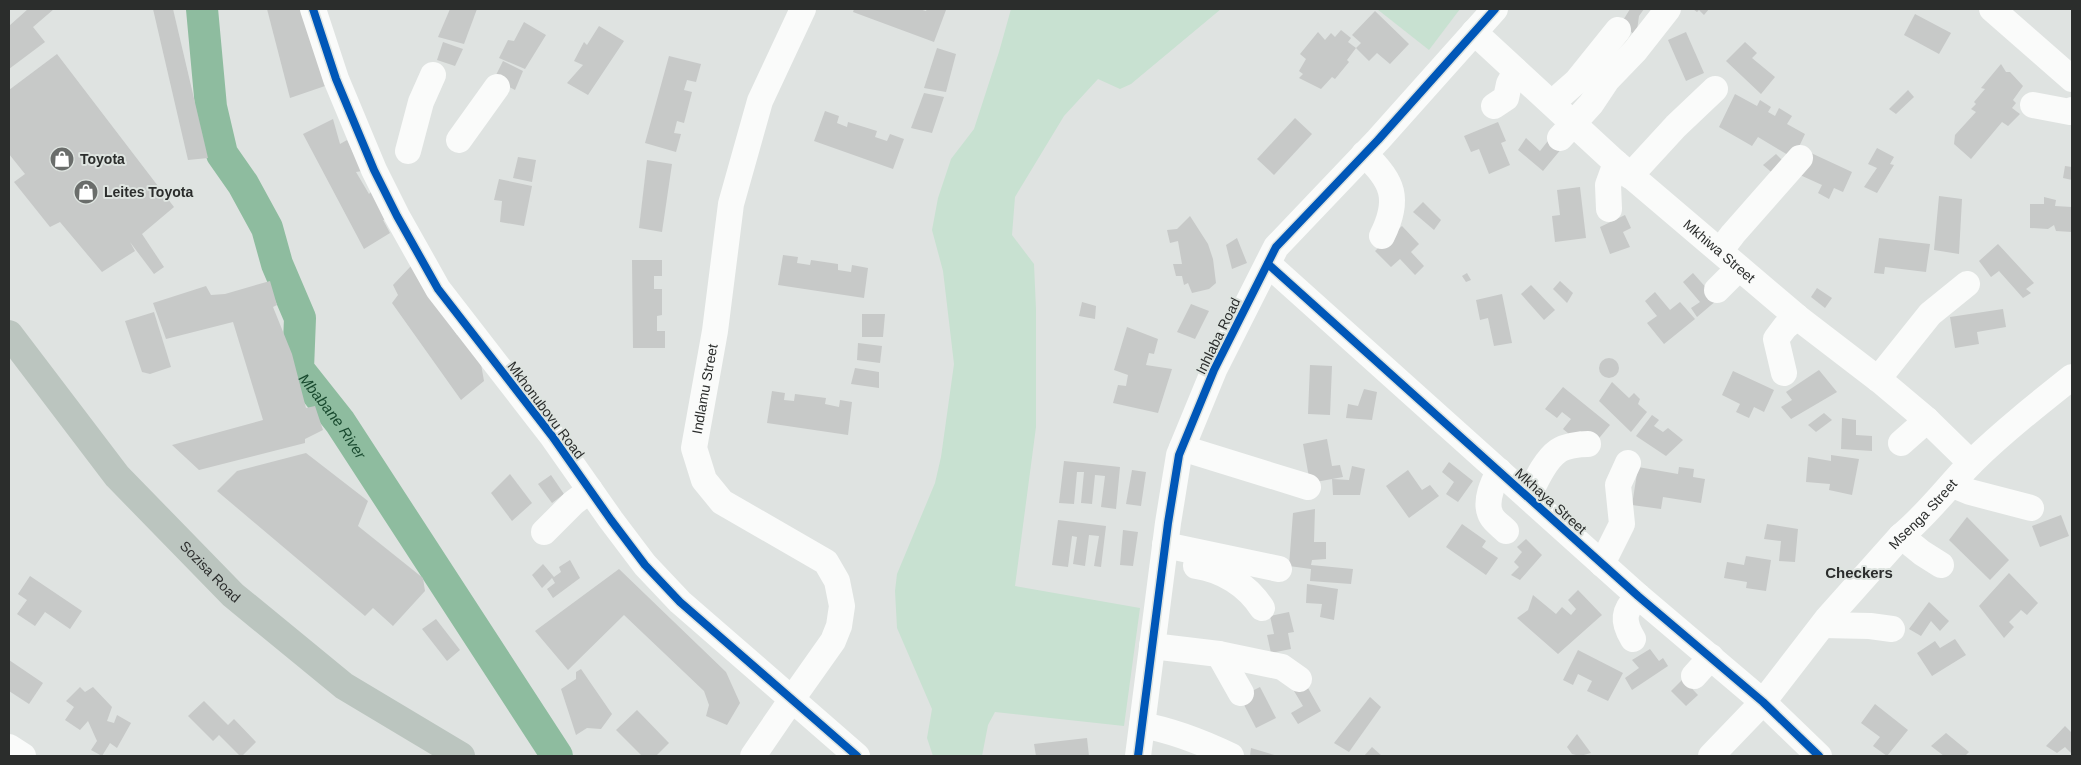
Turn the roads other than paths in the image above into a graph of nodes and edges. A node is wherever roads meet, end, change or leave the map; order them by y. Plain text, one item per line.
1 (314, 9) edge
2 (803, 9) edge
3 (1495, 9) edge
4 (1668, 9) edge
5 (1992, 9) edge
6 (1618, 30) dead end
7 (1474, 32) junction
8 (1516, 71) junction
9 (433, 75) dead end
10 (2072, 79) edge
11 (497, 88) dead end
12 (1715, 89) dead end
13 (1552, 103) junction
14 (2033, 104) dead end
15 (1494, 106) dead end
16 (2072, 110) edge
17 (1566, 130) junction
18 (459, 140) dead end
19 (408, 151) dead end
20 (1364, 154) junction
21 (1800, 158) dead end
22 (1623, 169) junction
23 (1609, 209) dead end
24 (1382, 236) dead end
25 (1729, 260) junction
26 (1268, 264) junction
27 (1967, 284) dead end
28 (1717, 290) dead end
29 (1797, 317) junction
30 (9, 334) edge
31 (1784, 373) dead end
32 (2072, 377) edge
33 (1878, 379) junction
34 (1926, 420) junction
35 (1901, 443) dead end
36 (1588, 444) dead end
37 (1182, 448) junction
38 (1971, 463) junction
39 (1628, 464) dead end
40 (1499, 471) junction
41 (1953, 485) junction
42 (1308, 487) dead end
43 (590, 490) junction
44 (1528, 498) junction
45 (2031, 508) dead end
46 (1506, 530) dead end
47 (544, 532) dead end
48 (1901, 536) junction
49 (1164, 555) junction
50 (1602, 564) junction
51 (1941, 565) dead end
52 (1279, 568) dead end
53 (1638, 596) junction
54 (1262, 608) dead end
55 (1823, 625) junction
56 (1892, 629) dead end
57 (1633, 639) dead end
58 (1152, 646) junction
59 (1219, 654) junction
60 (1299, 679) dead end
61 (1240, 693) dead end
62 (792, 698) junction
63 (1763, 702) junction
64 (1142, 725) junction
65 (9, 747) edge
66 (23, 756) edge
67 (461, 756) edge
68 (754, 756) edge
69 (857, 756) edge
70 (1138, 756) edge
71 (1231, 756) edge
72 (1711, 756) edge
73 (1819, 756) edge

1 - 43 street, Mkhonubovu Road
2 - 62 street, Indlamu Street
3 - 7 street, Inhlaba Road
4 - 17 street
5 - 10 street
6 - 13 street
7 - 8 street, Mkhiwa Street
7 - 20 street, Inhlaba Road
8 - 13 street, Mkhiwa Street
8 - 15 street
9 - 19 street
11 - 18 street
12 - 22 street
13 - 17 street, Mkhiwa Street
14 - 16 street
17 - 22 street, Mkhiwa Street
20 - 24 street
20 - 26 street, Inhlaba Road
21 - 25 street
22 - 23 street
22 - 25 street, Mkhiwa Street
25 - 28 street
25 - 29 street, Mkhiwa Street
26 - 37 street, Inhlaba Road
26 - 40 street, Mkhaya Street
27 - 33 street
29 - 31 street
29 - 33 street, Mkhiwa Street
30 - 67 main road, Sozisa Road
32 - 38 street, Msenga Street
33 - 34 street, Mkhiwa Street
34 - 35 street
34 - 38 street, Mkhiwa Street
36 - 44 street
37 - 42 street
37 - 49 street, Inhlaba Road
38 - 41 street, Msenga Street
39 - 50 street
40 - 44 street, Mkhaya Street
40 - 46 street
41 - 45 street
41 - 48 street, Msenga Street
43 - 47 street
43 - 62 street, Mkhonubovu Road
44 - 50 street, Mkhaya Street
48 - 51 street
48 - 55 street, Msenga Street
49 - 52 street
49 - 54 street
49 - 58 street, Inhlaba Road
50 - 53 street, Mkhaya Street
53 - 57 street
53 - 63 street, Mkhaya Street
55 - 56 street
55 - 63 street, Msenga Street
58 - 59 street
58 - 64 street, Inhlaba Road
59 - 60 street
59 - 61 street
62 - 68 street, Indlamu Street
62 - 69 street, Mkhonubovu Road
63 - 72 street, Msenga Street
63 - 73 street, Mkhaya Street
64 - 70 street, Inhlaba Road
64 - 71 street
65 - 66 street

